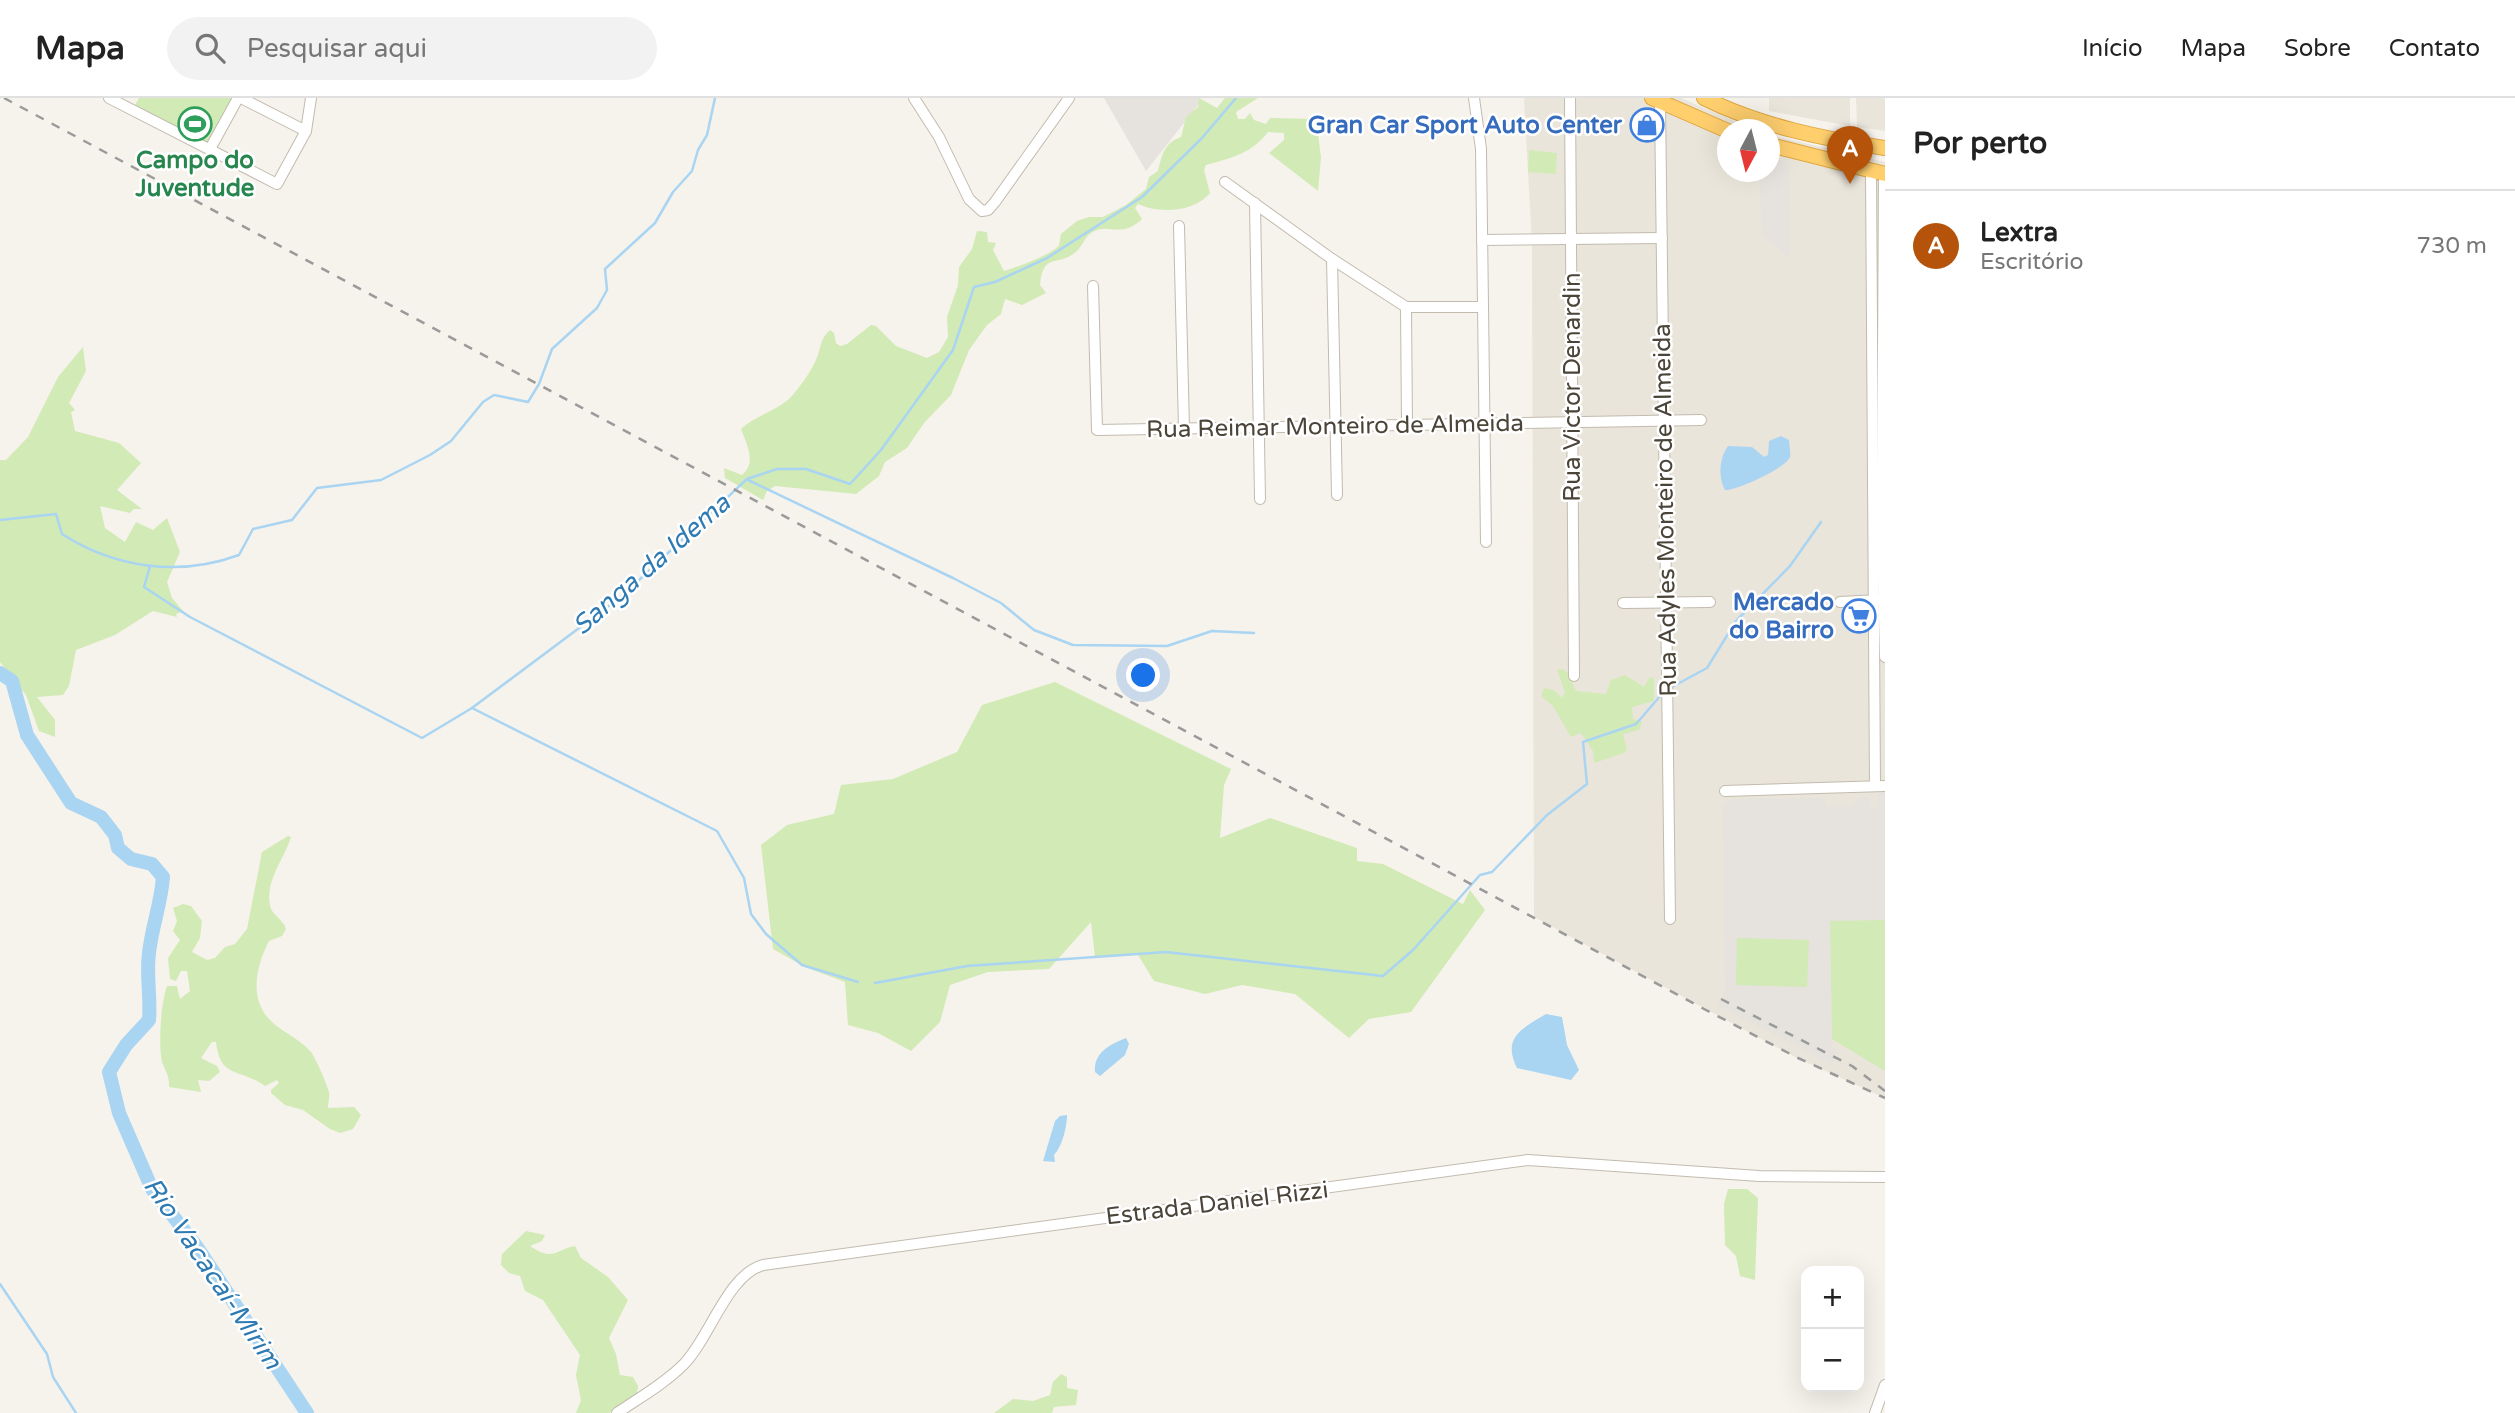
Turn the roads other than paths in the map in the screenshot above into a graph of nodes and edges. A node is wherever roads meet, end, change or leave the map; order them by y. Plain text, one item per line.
1 (239, 98) edge
2 (311, 98) edge
3 (914, 98) edge
4 (1069, 98) edge
5 (1474, 98) edge
6 (1570, 98) edge
7 (1704, 98) edge
8 (117, 100) edge
9 (1656, 100) edge
10 (1717, 127) edge
11 (306, 131) junction
12 (1780, 148) edge
13 (1885, 148) edge
14 (210, 149) junction
15 (1880, 173) edge
16 (1225, 182) dead end
17 (1255, 203) junction
18 (1179, 226) dead end
19 (1662, 238) junction
20 (1572, 239) junction
21 (1482, 240) junction
22 (1332, 259) junction
23 (1093, 286) dead end
24 (1406, 307) junction
25 (1483, 307) junction
26 (1880, 417) edge
27 (1701, 420) dead end
28 (1664, 421) junction
29 (1573, 422) junction
30 (1484, 424) junction
31 (1407, 425) junction
32 (1336, 426) junction
33 (1258, 427) junction
34 (1184, 428) junction
35 (1337, 495) dead end
36 (1260, 499) dead end
37 (1486, 542) dead end
38 (1880, 600) edge
39 (1666, 602) junction
40 (1840, 602) dead end
41 (1623, 603) dead end
42 (1710, 603) dead end
43 (1885, 657) edge
44 (1574, 676) dead end
45 (1880, 786) edge
46 (1724, 791) dead end
47 (1670, 919) dead end
48 (1885, 1177) edge
49 (1885, 1385) edge
50 (617, 1413) edge
51 (1875, 1413) edge

1 - 11 street
1 - 14 street
2 - 11 street
3 - 4 street
5 - 21 street
6 - 20 street, Rua Victor Denardin
7 - 13 highway
8 - 14 street
9 - 10 highway
9 - 19 street, Rua Adyles Monteiro de Almeida
11 - 14 street
12 - 15 highway
15 - 26 street
16 - 17 street
17 - 22 street
17 - 33 street
18 - 34 street
19 - 20 street
19 - 28 street, Rua Adyles Monteiro de Almeida
20 - 21 street
20 - 29 street, Rua Victor Denardin
21 - 25 street
22 - 24 street
22 - 32 street
23 - 34 street, Rua Reimar Monteiro de Almeida
24 - 25 street
24 - 31 street
25 - 30 street
26 - 38 street
27 - 28 street, Rua Reimar Monteiro de Almeida
28 - 29 street, Rua Reimar Monteiro de Almeida
28 - 39 street, Rua Adyles Monteiro de Almeida
29 - 30 street, Rua Reimar Monteiro de Almeida
29 - 44 street, Rua Victor Denardin
30 - 31 street, Rua Reimar Monteiro de Almeida
30 - 37 street
31 - 32 street, Rua Reimar Monteiro de Almeida
32 - 33 street, Rua Reimar Monteiro de Almeida
32 - 35 street
33 - 34 street, Rua Reimar Monteiro de Almeida
33 - 36 street
38 - 40 street
38 - 43 street
38 - 45 street
39 - 41 street
39 - 42 street
39 - 47 street, Rua Adyles Monteiro de Almeida
45 - 46 street
48 - 50 street, Estrada Daniel Rizzi
49 - 51 street

